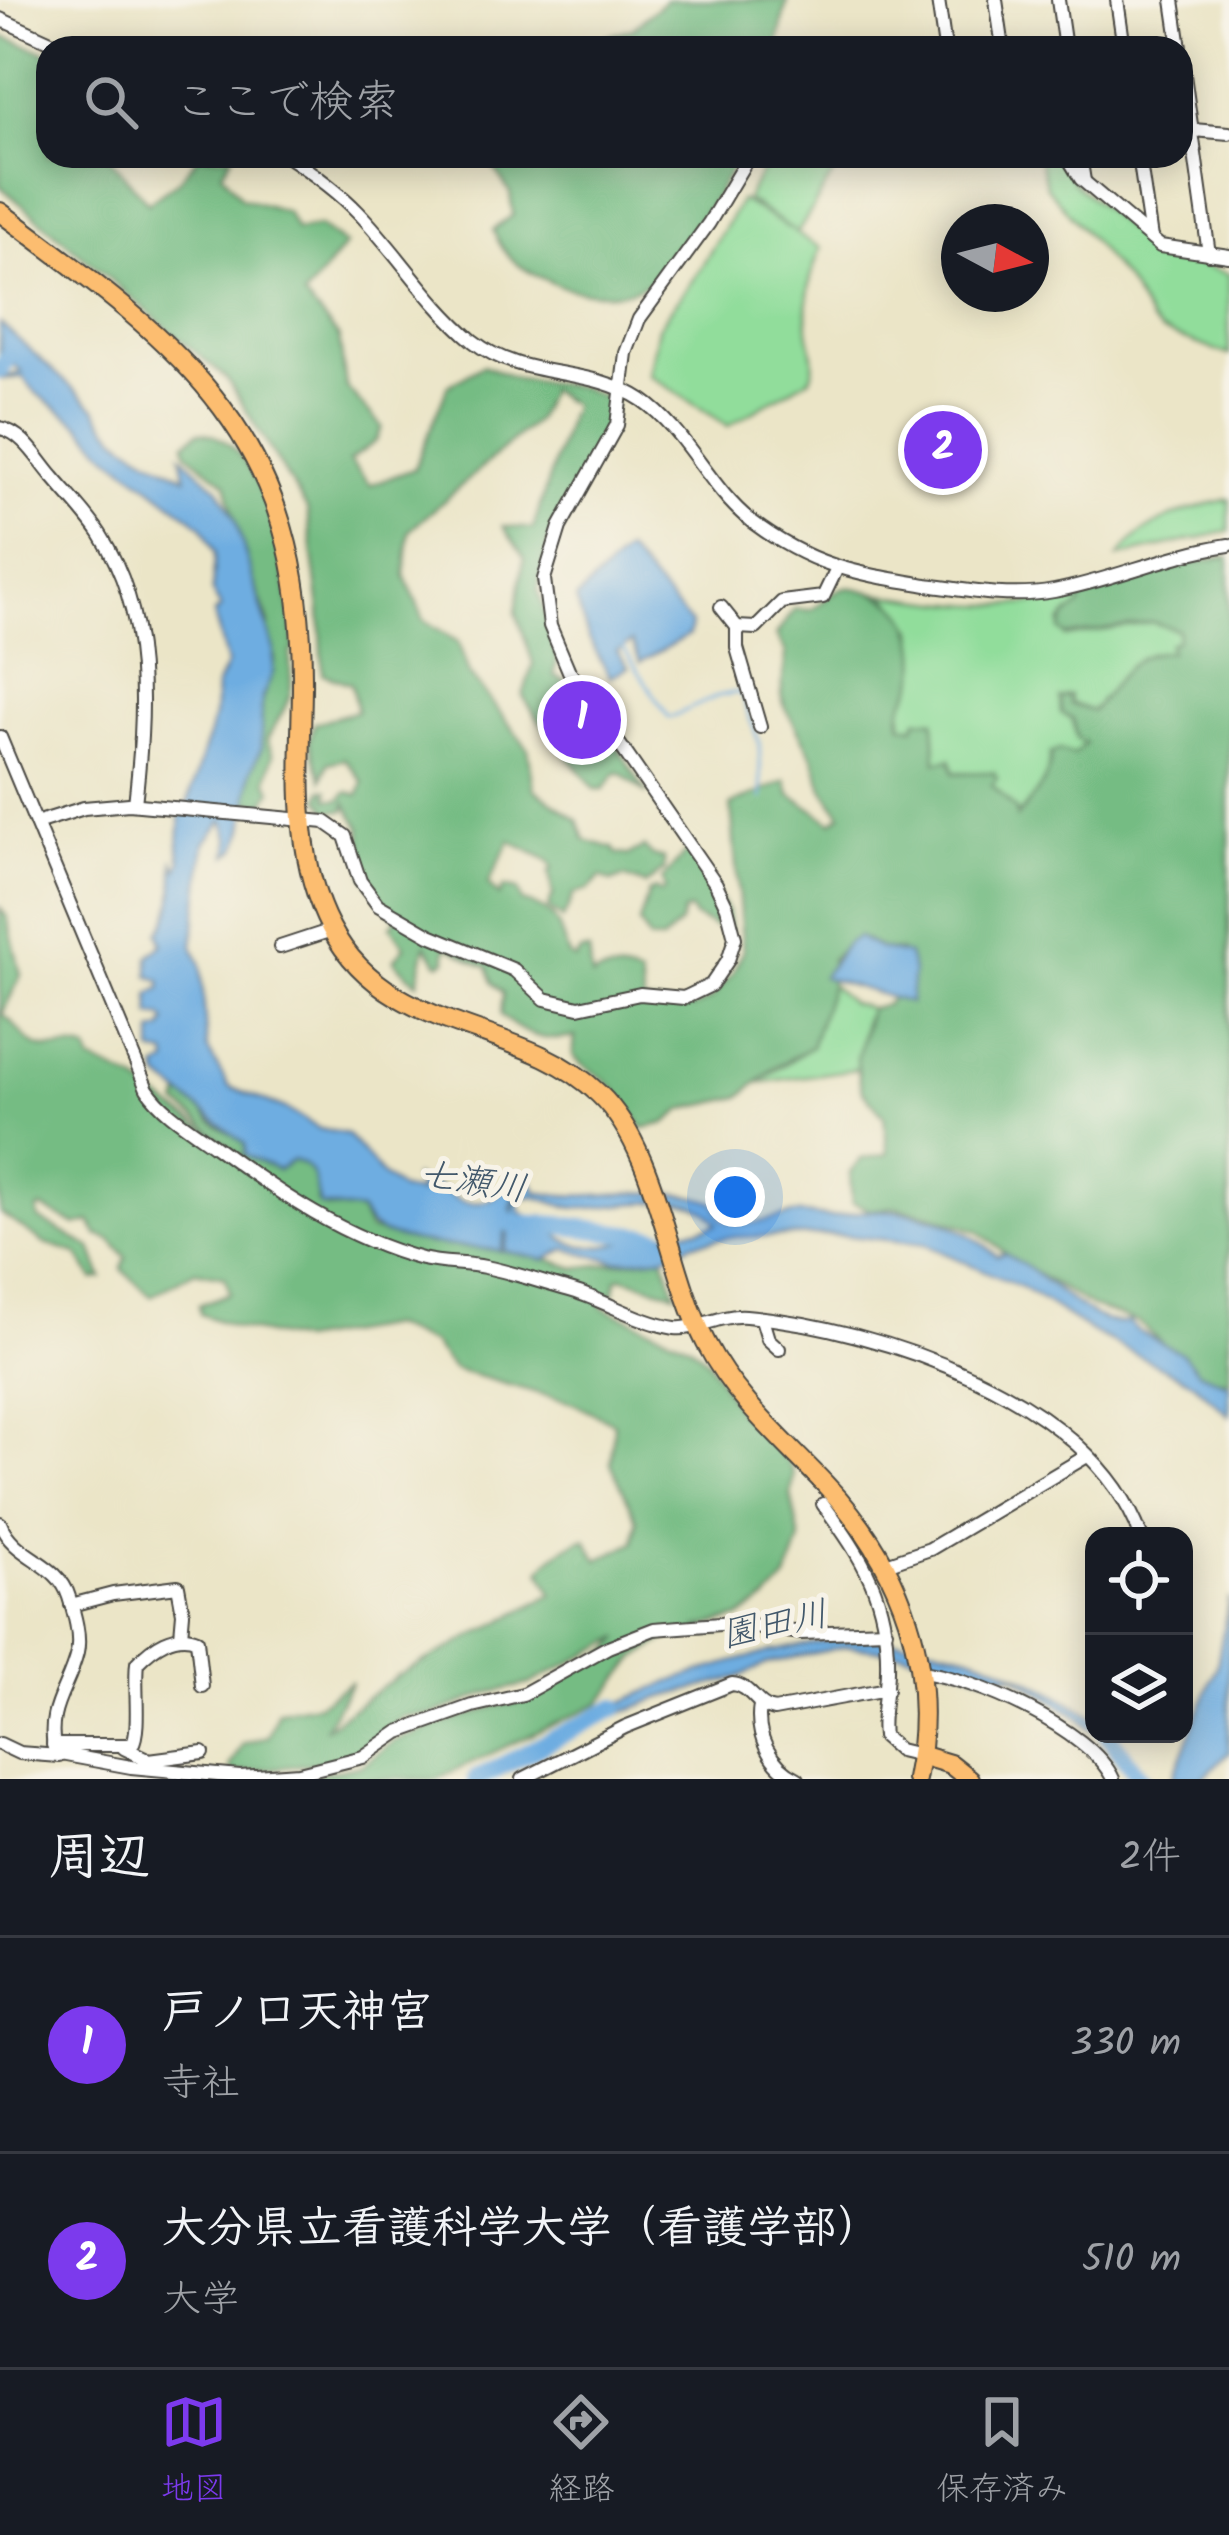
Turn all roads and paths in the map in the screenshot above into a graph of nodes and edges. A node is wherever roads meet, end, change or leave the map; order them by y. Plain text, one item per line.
1 (938, 0) edge
2 (996, 0) edge
3 (1058, 0) edge
4 (1117, 0) edge
5 (1173, 0) edge
6 (0, 19) edge
7 (38, 36) edge
8 (944, 36) edge
9 (1001, 36) edge
10 (1063, 36) edge
11 (1122, 36) edge
12 (1179, 36) edge
13 (1193, 130) edge
14 (1229, 134) edge
15 (1193, 167) edge
16 (302, 168) edge
17 (741, 168) edge
18 (1075, 168) edge
19 (1082, 168) edge
20 (1141, 168) edge
21 (1084, 182) junction
22 (0, 212) edge
23 (1151, 239) junction
24 (1209, 254) junction
25 (1229, 256) edge
26 (623, 389) junction
27 (0, 428) edge
28 (1229, 545) edge
29 (837, 568) junction
30 (721, 607) dead end
31 (737, 627) junction
32 (760, 727) dead end
33 (0, 737) edge
34 (139, 804) junction
35 (302, 819) junction
36 (36, 823) junction
37 (332, 930) junction
38 (280, 947) dead end
39 (693, 1316) junction
40 (763, 1319) junction
41 (779, 1349) dead end
42 (1087, 1456) junction
43 (823, 1504) dead end
44 (0, 1523) edge
45 (1136, 1527) edge
46 (886, 1564) junction
47 (71, 1605) junction
48 (886, 1630) junction
49 (182, 1636) junction
50 (920, 1670) junction
51 (202, 1685) dead end
52 (886, 1689) junction
53 (760, 1705) junction
54 (0, 1744) edge
55 (124, 1748) junction
56 (56, 1750) junction
57 (203, 1753) dead end
58 (920, 1755) junction
59 (523, 1779) edge
60 (798, 1779) edge
61 (916, 1779) edge
62 (969, 1779) edge
63 (1113, 1779) edge

1 - 8 street
2 - 9 street
3 - 10 street
4 - 11 street
5 - 12 street
6 - 7 street
13 - 14 street
15 - 24 street
16 - 26 street
17 - 26 street
18 - 21 street
19 - 21 street
20 - 23 street
21 - 23 street
22 - 35 highway
23 - 24 street
24 - 25 street
26 - 29 street
26 - 35 street
27 - 34 street
28 - 29 street
29 - 31 street
30 - 31 street
31 - 32 street
33 - 36 street
34 - 35 street
34 - 36 street
35 - 37 highway
36 - 39 street
37 - 38 street
37 - 39 highway
39 - 40 street
39 - 46 highway
40 - 41 street
40 - 42 street
42 - 45 street
42 - 46 street
43 - 48 street
44 - 47 street
46 - 50 highway
47 - 49 street
47 - 56 street
48 - 52 street
48 - 56 street
49 - 51 street
49 - 55 street
50 - 58 highway
50 - 63 street
52 - 53 street
52 - 58 street
53 - 59 street
53 - 60 street
54 - 56 street
55 - 56 street
55 - 57 street
58 - 61 highway
58 - 62 highway

